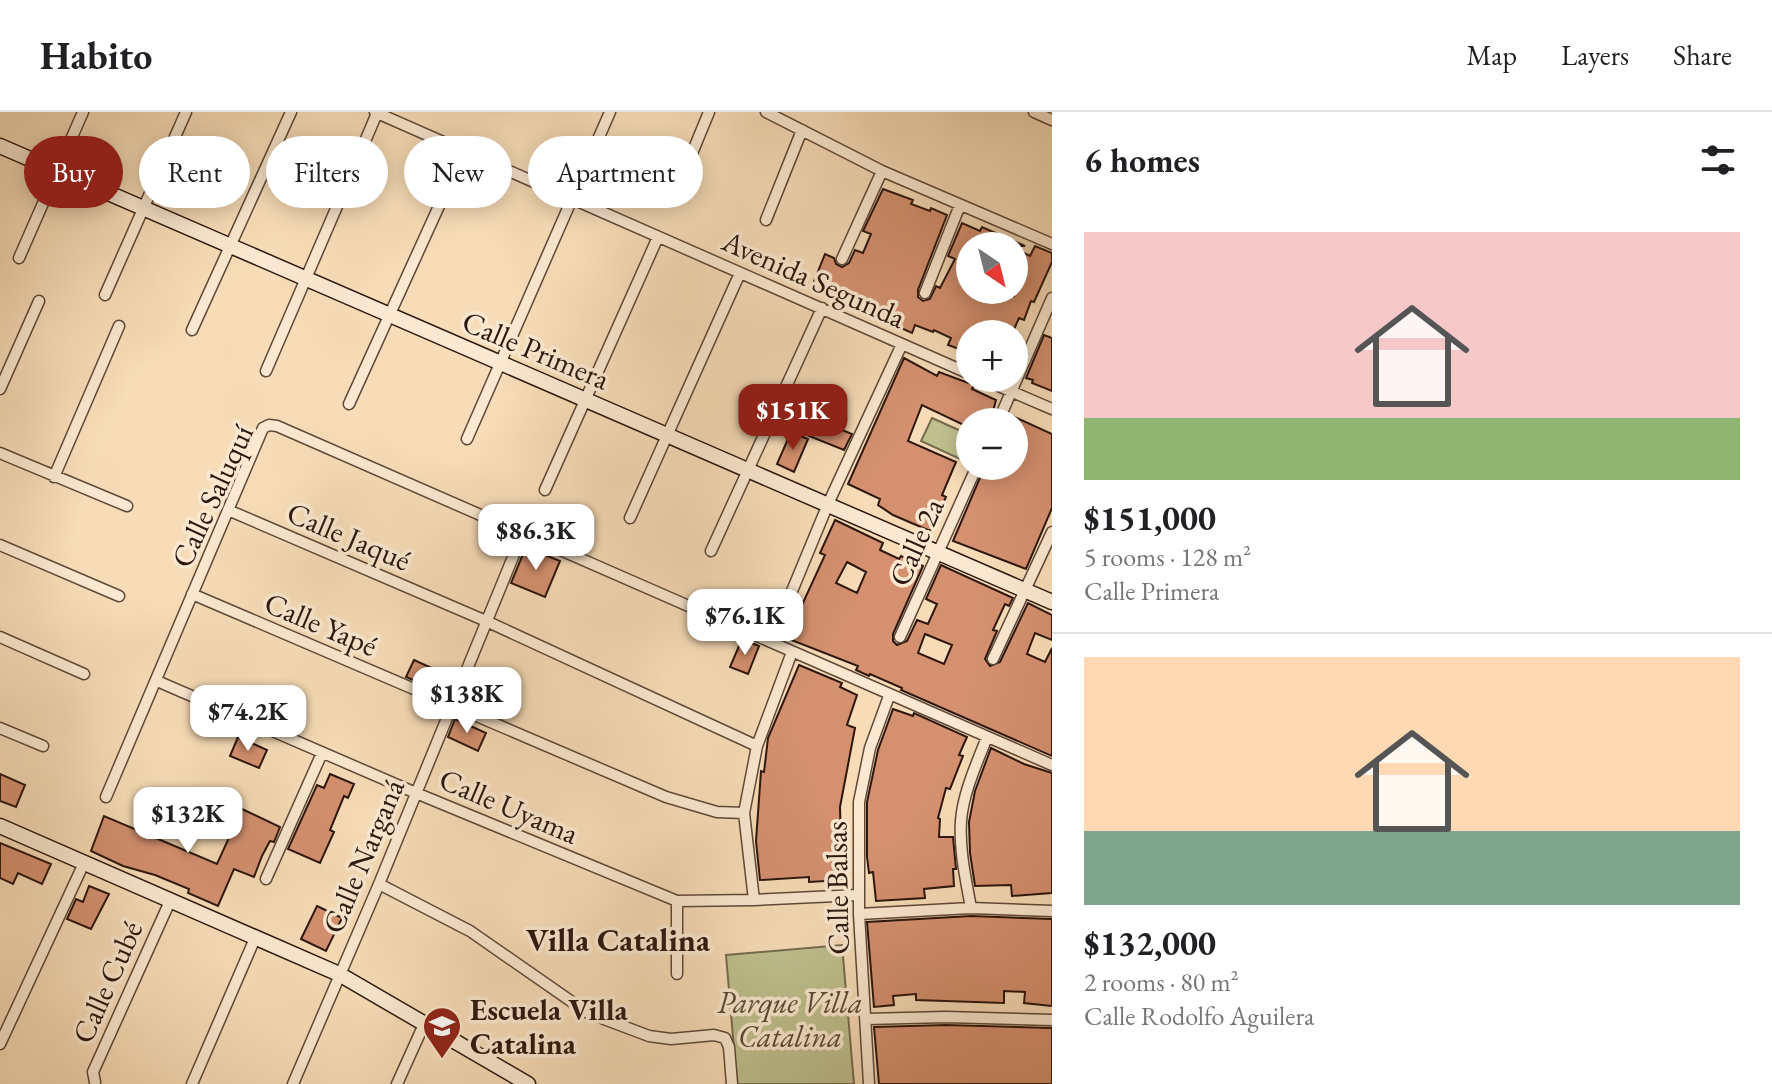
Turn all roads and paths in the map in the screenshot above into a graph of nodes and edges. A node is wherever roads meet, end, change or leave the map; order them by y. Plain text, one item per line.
1 (83, 112) edge
2 (186, 112) edge
3 (291, 112) edge
4 (376, 112) edge
5 (610, 112) edge
6 (709, 112) edge
7 (766, 112) edge
8 (1034, 112) edge
9 (1052, 120) edge
10 (802, 130) junction
11 (72, 136) edge
12 (175, 136) edge
13 (366, 136) edge
14 (430, 136) edge
15 (600, 136) edge
16 (699, 136) edge
17 (0, 146) edge
18 (24, 156) edge
19 (882, 171) junction
20 (960, 205) junction
21 (41, 208) edge
22 (143, 208) joint
23 (336, 208) edge
24 (438, 208) edge
25 (569, 208) edge
26 (591, 208) edge
27 (766, 220) dead end
28 (658, 237) junction
29 (1052, 244) edge
30 (230, 246) junction
31 (19, 258) dead end
32 (842, 259) dead end
33 (740, 273) junction
34 (306, 278) junction
35 (925, 293) dead end
36 (105, 295) dead end
37 (1052, 298) edge
38 (39, 301) dead end
39 (822, 308) junction
40 (390, 315) junction
41 (119, 326) dead end
42 (192, 330) dead end
43 (902, 344) junction
44 (1028, 354) edge
45 (501, 363) junction
46 (956, 368) edge
47 (266, 371) dead end
48 (0, 389) edge
49 (1012, 392) joint
50 (585, 400) junction
51 (349, 404) dead end
52 (1005, 408) edge
53 (1052, 409) edge
54 (667, 435) junction
55 (467, 439) dead end
56 (0, 453) edge
57 (749, 470) junction
58 (54, 477) junction
59 (970, 480) edge
60 (545, 490) dead end
61 (828, 504) junction
62 (127, 506) dead end
63 (228, 510) junction
64 (630, 518) dead end
65 (1052, 532) edge
66 (522, 535) junction
67 (0, 545) edge
68 (711, 551) dead end
69 (937, 552) junction
70 (792, 591) dead end
71 (1026, 591) junction
72 (192, 594) junction
73 (119, 596) dead end
74 (1052, 602) edge
75 (486, 621) junction
76 (0, 637) edge
77 (900, 637) dead end
78 (792, 652) junction
79 (993, 659) dead end
80 (84, 674) dead end
81 (157, 681) junction
82 (889, 696) junction
83 (450, 706) junction
84 (0, 728) edge
85 (987, 737) junction
86 (43, 746) dead end
87 (757, 746) junction
88 (322, 753) junction
89 (1052, 765) edge
90 (416, 793) junction
91 (106, 797) dead end
92 (744, 813) junction
93 (0, 826) edge
94 (84, 863) junction
95 (266, 879) dead end
96 (379, 884) junction
97 (858, 895) junction
98 (171, 899) junction
99 (754, 900) junction
100 (677, 901) junction
101 (971, 908) junction
102 (1052, 911) edge
103 (859, 914) junction
104 (256, 936) junction
105 (339, 974) junction
106 (677, 974) dead end
107 (866, 1019) junction
108 (1052, 1020) edge
109 (425, 1022) junction
110 (0, 1044) edge
111 (94, 1083) edge
112 (192, 1084) edge
113 (293, 1084) edge
114 (397, 1084) edge
115 (528, 1084) edge
116 (732, 1084) edge
117 (869, 1084) edge

1 - 11 street
2 - 12 street
3 - 30 street
4 - 13 street
4 - 14 street, Avenida Segunda
5 - 15 street
6 - 16 street
7 - 10 street
8 - 9 street
10 - 19 street
10 - 27 street
17 - 18 street, Calle Primera
19 - 20 street
19 - 32 street
20 - 29 street
20 - 35 street
21 - 31 street
22 - 30 street, Calle Primera
22 - 36 street
23 - 34 street
24 - 40 street
25 - 45 street
26 - 28 street, Avenida Segunda
28 - 33 street, Avenida Segunda
28 - 50 street
30 - 34 street, Calle Primera
30 - 42 street
33 - 39 street, Avenida Segunda
33 - 54 street
34 - 40 street, Calle Primera
34 - 47 street
37 - 44 street
38 - 48 street
39 - 43 street, Avenida Segunda
39 - 57 street
40 - 45 street, Calle Primera
40 - 51 street
41 - 58 street
43 - 46 street, Avenida Segunda
43 - 61 street
45 - 50 street, Calle Primera
45 - 55 street
49 - 52 street
49 - 53 street
50 - 54 street, Calle Primera
50 - 60 street
54 - 57 street, Calle Primera
54 - 64 street
56 - 58 street
57 - 61 street, Calle Primera
57 - 68 street
58 - 62 street
59 - 69 street, Calle 2a
61 - 69 street, Calle Primera
61 - 70 street
63 - 66 street, Calle Saluquí
63 - 72 street, Calle Saluquí
63 - 75 street, Calle Jaqué
65 - 71 street
66 - 75 street, Calle Narganá
66 - 78 street, Calle Saluquí
67 - 73 street
69 - 71 street, Calle Primera
69 - 77 street, Calle 2a
71 - 74 street, Calle Primera
71 - 79 street
72 - 81 street, Calle Saluquí
72 - 83 street, Calle Yapé
75 - 83 street, Calle Narganá
75 - 87 street, Calle Jaqué
76 - 80 street
78 - 82 street, Calle Saluquí
78 - 87 street
81 - 88 street, Calle Uyama
81 - 91 street, Calle Saluquí
82 - 85 street, Calle Saluquí
82 - 97 street, Calle Balsas
83 - 90 street, Calle Narganá
83 - 92 street, Calle Yapé
84 - 86 street
85 - 89 street, Calle Saluquí
85 - 101 street
87 - 92 street
88 - 90 street, Calle Uyama
88 - 95 street
90 - 96 street, Calle Narganá
90 - 100 street, Calle Uyama
92 - 99 street
93 - 94 street
94 - 98 street
94 - 110 street
96 - 105 street, Calle Narganá
96 - 116 street
97 - 99 street, Calle Uyama
97 - 103 street, Calle Balsas
98 - 104 street
98 - 111 street, Calle Cubé
99 - 100 street, Calle Uyama
100 - 106 street
101 - 102 street
101 - 103 street
103 - 107 street, Calle Balsas
104 - 105 street
104 - 112 street
105 - 109 street
105 - 113 street, Calle Narganá
107 - 108 street
107 - 117 street, Calle Balsas
109 - 114 street
109 - 115 street

